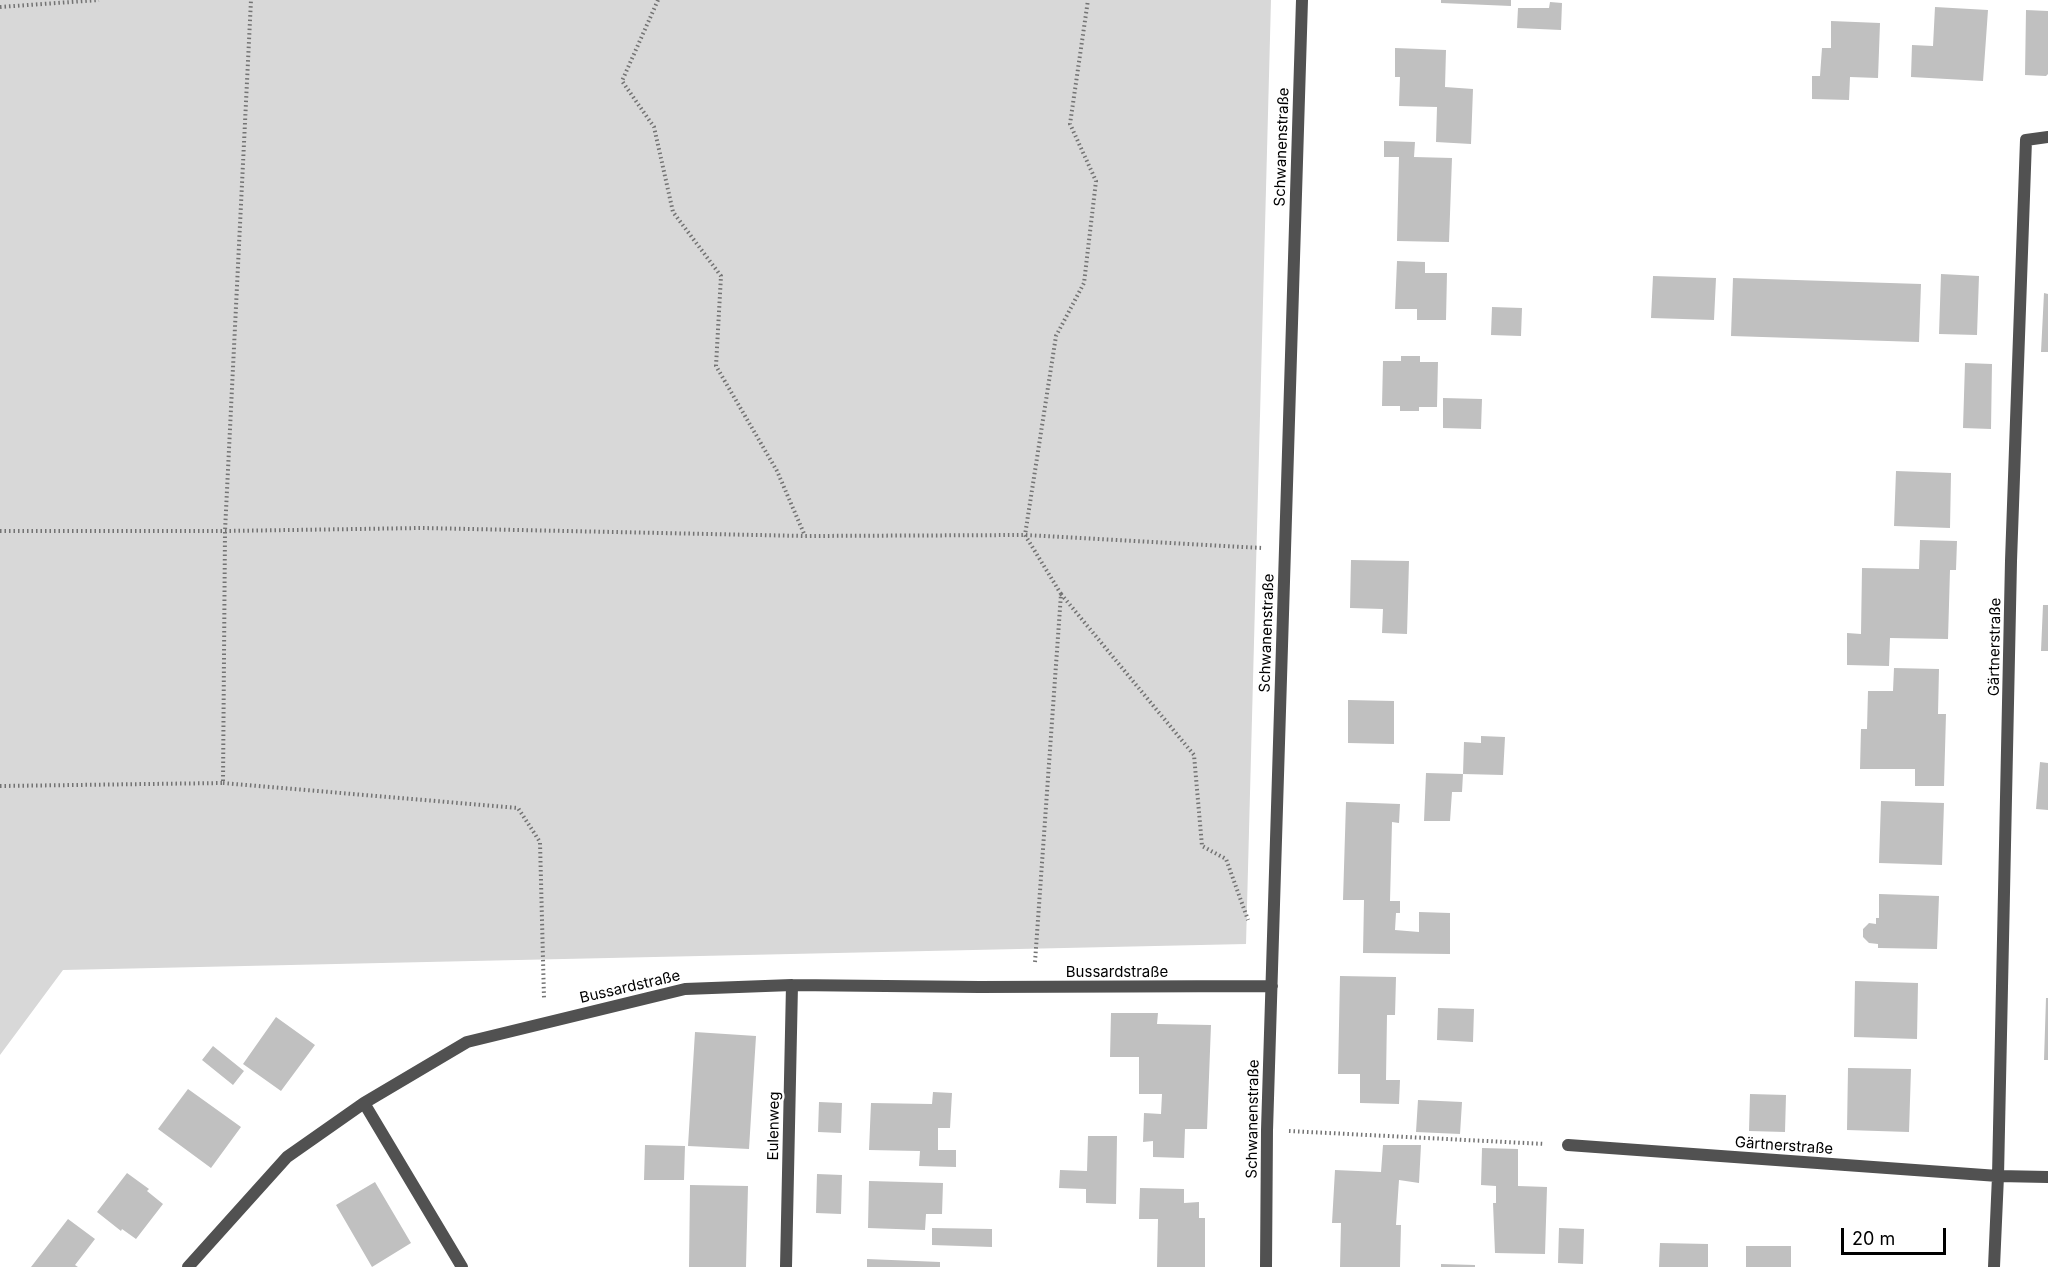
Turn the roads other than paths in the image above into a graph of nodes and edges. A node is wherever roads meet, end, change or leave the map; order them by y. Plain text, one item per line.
1 (1302, 0) edge
2 (2048, 137) edge
3 (792, 985) junction
4 (1272, 986) junction
5 (364, 1103) junction
6 (1568, 1145) road end
7 (1998, 1176) junction
8 (2048, 1177) edge
9 (188, 1267) edge
10 (462, 1267) edge
11 (786, 1267) edge
12 (1266, 1267) edge
13 (1994, 1267) edge

1 - 4 street, Schwanenstraße
2 - 7 street, Gärtnerstraße
3 - 4 street, Bussardstraße
3 - 5 street, Bussardstraße
3 - 11 street, Eulenweg
4 - 12 street, Schwanenstraße
5 - 9 street, Bussardstraße
5 - 10 street
6 - 7 street, Gärtnerstraße
7 - 8 street, Gärtnerstraße
7 - 13 street, Gärtnerstraße

